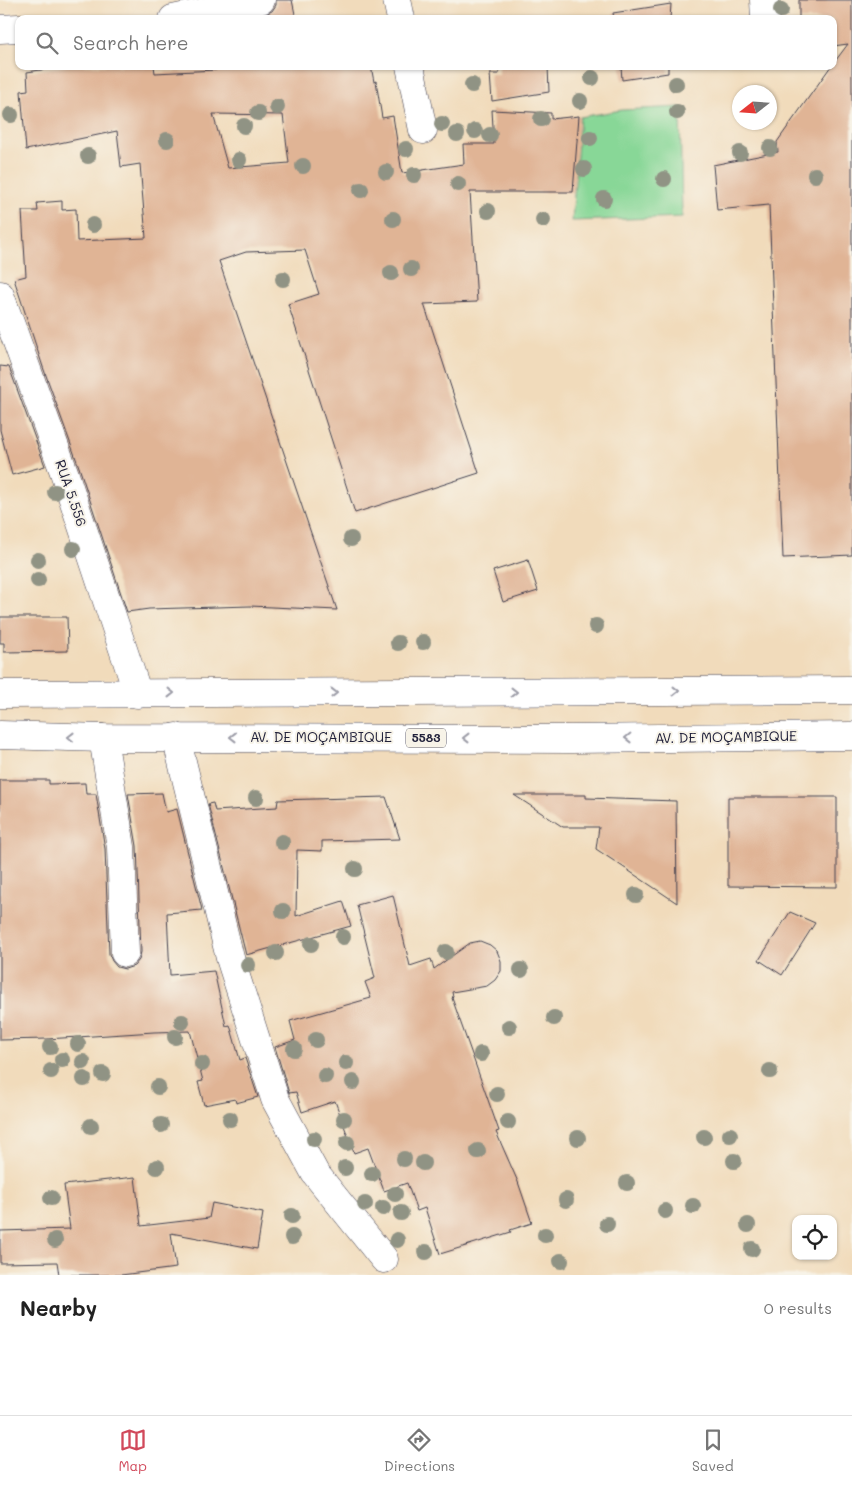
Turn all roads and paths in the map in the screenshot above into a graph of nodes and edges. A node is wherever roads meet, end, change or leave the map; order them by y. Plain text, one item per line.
1 (261, 0) edge
2 (397, 0) edge
3 (764, 0) edge
4 (192, 15) edge
5 (400, 15) edge
6 (765, 15) edge
7 (15, 28) edge
8 (0, 29) edge
9 (411, 70) edge
10 (423, 130) dead end
11 (0, 295) edge
12 (852, 690) edge
13 (0, 694) edge
14 (138, 694) junction
15 (0, 735) edge
16 (852, 736) edge
17 (176, 737) junction
18 (103, 738) junction
19 (125, 953) dead end
20 (384, 1259) dead end

1 - 4 main road
2 - 5 main road
3 - 6 main road
7 - 8 main road
9 - 10 main road
11 - 14 main road, RUA 5.556
14 -> 12 main road
13 - 14 main road
18 -> 15 main road, AV. DE MOÇAMBIQUE / 5583
16 -> 17 main road, AV. DE MOÇAMBIQUE / 5583
17 - 18 main road, AV. DE MOÇAMBIQUE / 5583
17 - 20 main road
18 - 19 main road

